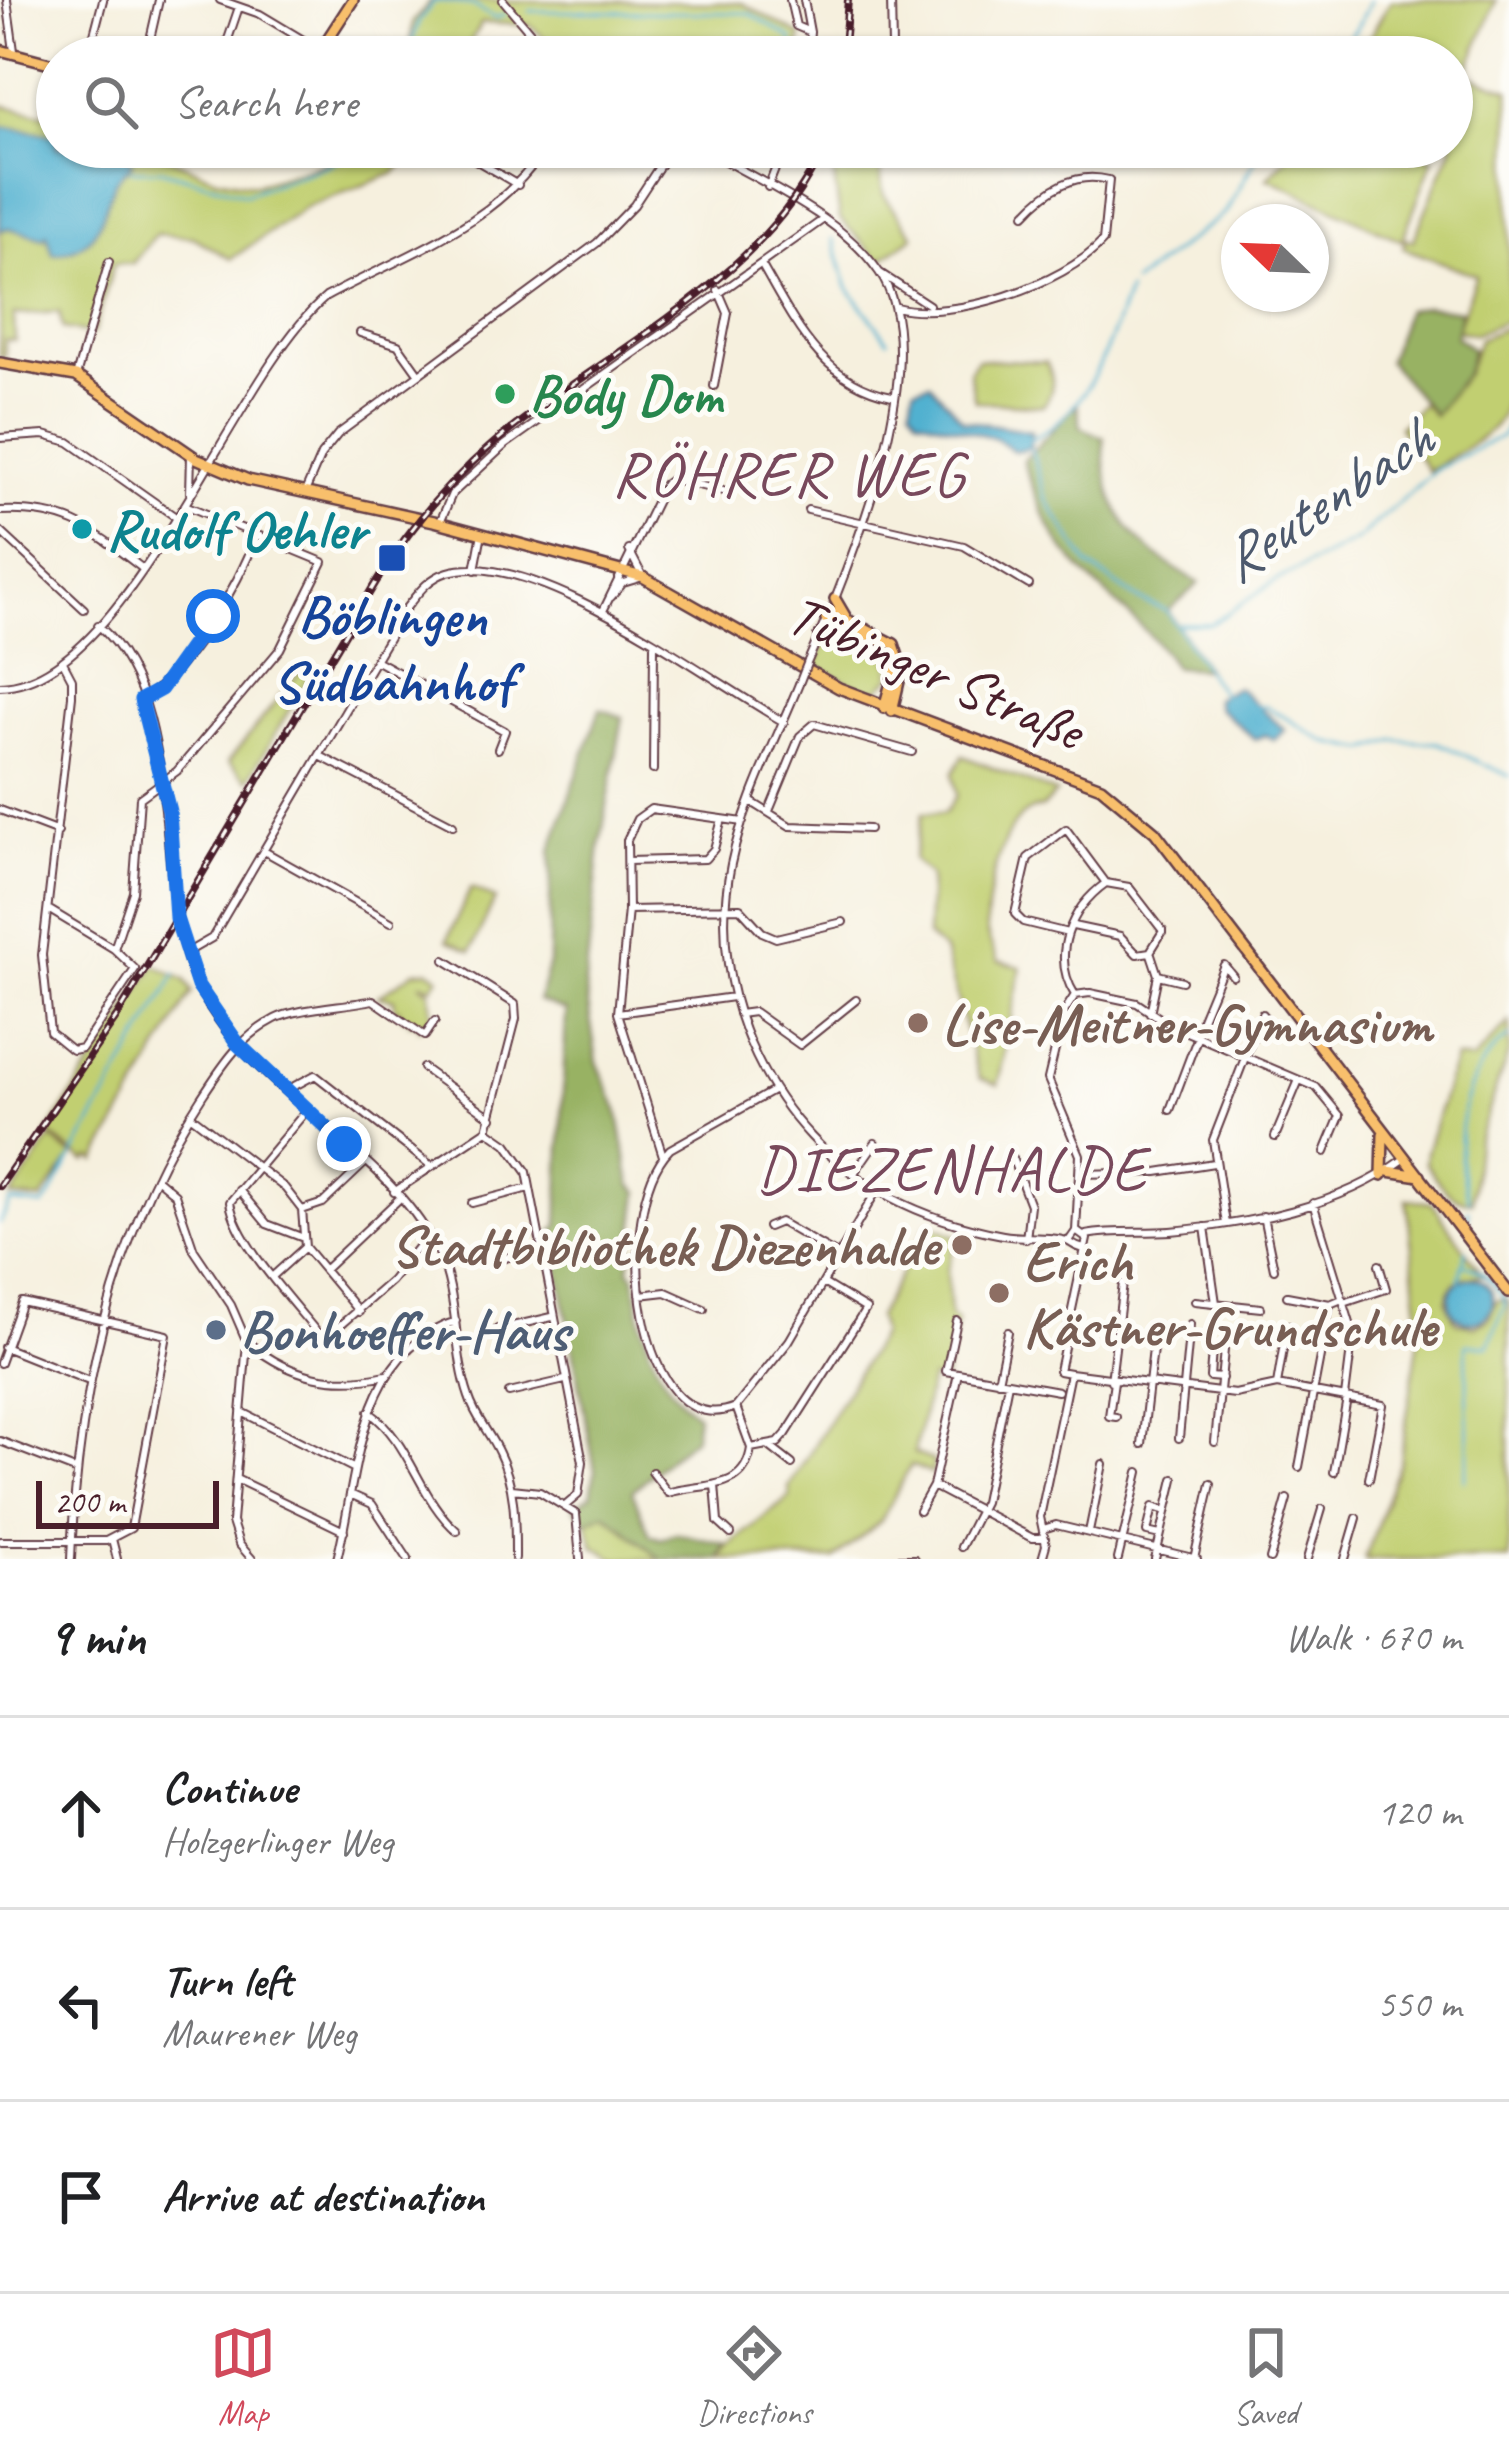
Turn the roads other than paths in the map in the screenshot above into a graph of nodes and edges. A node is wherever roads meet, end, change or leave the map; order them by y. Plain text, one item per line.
1 (7, 0) edge
2 (103, 0) edge
3 (159, 0) edge
4 (220, 0) edge
5 (255, 0) edge
6 (353, 0) edge
7 (502, 0) edge
8 (790, 0) edge
9 (803, 0) edge
10 (891, 0) edge
11 (239, 7) junction
12 (250, 10) junction
13 (810, 32) junction
14 (94, 36) edge
15 (151, 36) edge
16 (229, 36) edge
17 (290, 36) edge
18 (330, 36) edge
19 (529, 36) edge
20 (810, 36) edge
21 (892, 36) edge
22 (0, 50) edge
23 (14, 51) junction
24 (36, 58) edge
25 (489, 168) edge
26 (531, 168) edge
27 (658, 168) edge
28 (736, 168) edge
29 (776, 168) edge
30 (518, 185) junction
31 (768, 187) junction
32 (1025, 214) dead end
33 (821, 221) junction
34 (110, 262) dead end
35 (761, 263) junction
36 (880, 274) junction
37 (718, 290) junction
38 (925, 306) junction
39 (896, 308) junction
40 (899, 332) junction
41 (361, 333) dead end
42 (0, 363) edge
43 (418, 374) junction
44 (76, 376) junction
45 (714, 386) dead end
46 (892, 396) junction
47 (0, 438) edge
48 (191, 454) junction
49 (208, 465) junction
50 (723, 491) dead end
51 (304, 494) junction
52 (190, 497) junction
53 (185, 506) junction
54 (808, 510) dead end
55 (0, 511) edge
56 (177, 518) junction
57 (440, 522) junction
58 (863, 522) junction
59 (0, 531) edge
60 (482, 533) junction
61 (256, 537) junction
62 (3, 544) edge
63 (629, 549) junction
64 (143, 569) junction
65 (620, 569) junction
66 (475, 570) junction
67 (643, 577) junction
68 (1029, 585) dead end
69 (836, 598) junction
70 (609, 599) junction
71 (84, 609) dead end
72 (602, 611) junction
73 (828, 615) junction
74 (846, 622) junction
75 (98, 625) junction
76 (819, 636) junction
77 (654, 644) junction
78 (377, 661) junction
79 (63, 662) junction
80 (0, 686) edge
81 (896, 687) junction
82 (141, 700) junction
83 (866, 700) junction
84 (888, 709) junction
85 (918, 721) junction
86 (784, 722) junction
87 (498, 749) dead end
88 (912, 752) dead end
89 (320, 756) junction
90 (653, 770) dead end
91 (163, 782) junction
92 (750, 802) junction
93 (0, 810) edge
94 (769, 811) junction
95 (723, 818) junction
96 (743, 822) junction
97 (453, 824) dead end
98 (869, 829) dead end
99 (58, 832) junction
100 (264, 851) junction
101 (628, 861) junction
102 (1106, 883) junction
103 (728, 908) junction
104 (49, 909) junction
105 (628, 910) junction
106 (391, 922) dead end
107 (843, 922) dead end
108 (1070, 930) junction
109 (113, 949) junction
110 (1150, 952) junction
111 (186, 953) junction
112 (446, 960) dead end
113 (1158, 975) junction
114 (1233, 976) dead end
115 (1182, 981) dead end
116 (1075, 995) junction
117 (733, 997) junction
118 (856, 1000) dead end
119 (618, 1012) junction
120 (1150, 1013) junction
121 (739, 1014) junction
122 (435, 1021) dead end
123 (1270, 1024) dead end
124 (1196, 1035) junction
125 (238, 1044) junction
126 (1246, 1057) junction
127 (423, 1068) dead end
128 (1299, 1080) junction
129 (287, 1090) junction
130 (773, 1091) junction
131 (308, 1110) junction
132 (1170, 1111) dead end
133 (190, 1115) junction
134 (492, 1118) junction
135 (1382, 1129) junction
136 (487, 1130) junction
137 (1275, 1138) dead end
138 (875, 1143) dead end
139 (1009, 1150) dead end
140 (1325, 1152) dead end
141 (663, 1157) junction
142 (1406, 1158) junction
143 (364, 1163) junction
144 (1214, 1163) junction
145 (259, 1165) junction
146 (430, 1166) junction
147 (854, 1173) junction
148 (1385, 1173) junction
149 (1082, 1174) junction
150 (1420, 1176) junction
151 (156, 1178) junction
152 (529, 1188) junction
153 (239, 1190) junction
154 (878, 1190) junction
155 (396, 1196) junction
156 (472, 1203) dead end
157 (1313, 1203) junction
158 (302, 1210) junction
159 (1263, 1216) junction
160 (1226, 1224) junction
161 (768, 1227) dead end
162 (1205, 1227) junction
163 (1076, 1231) junction
164 (428, 1234) junction
165 (1086, 1235) junction
166 (1026, 1239) junction
167 (1069, 1241) junction
168 (304, 1242) junction
169 (1081, 1248) junction
170 (540, 1250) junction
171 (839, 1256) junction
172 (486, 1263) dead end
173 (1378, 1265) dead end
174 (1274, 1269) dead end
175 (324, 1270) junction
176 (274, 1275) junction
177 (823, 1283) junction
178 (1123, 1283) dead end
179 (1509, 1292) edge
180 (640, 1295) junction
181 (1287, 1296) dead end
182 (1195, 1301) dead end
183 (1343, 1301) junction
184 (1216, 1303) junction
185 (1330, 1304) junction
186 (1261, 1308) dead end
187 (704, 1309) dead end
188 (359, 1312) junction
189 (552, 1317) junction
190 (105, 1318) junction
191 (456, 1321) junction
192 (957, 1322) dead end
193 (1190, 1324) dead end
194 (1287, 1324) dead end
195 (494, 1330) dead end
196 (1008, 1332) dead end
197 (1154, 1340) dead end
198 (247, 1342) junction
199 (4, 1347) junction
200 (0, 1363) edge
201 (1059, 1372) junction
202 (958, 1373) junction
203 (1070, 1373) junction
204 (386, 1375) junction
205 (1222, 1378) junction
206 (565, 1380) junction
207 (89, 1381) junction
208 (998, 1381) junction
209 (1112, 1381) junction
210 (1008, 1383) junction
211 (1149, 1385) junction
212 (1277, 1385) junction
213 (1184, 1388) junction
214 (1062, 1392) junction
215 (1314, 1392) junction
216 (508, 1393) dead end
217 (1220, 1393) junction
218 (1346, 1397) junction
219 (736, 1407) junction
220 (369, 1412) junction
221 (244, 1413) junction
222 (1116, 1417) dead end
223 (1179, 1438) dead end
224 (0, 1441) edge
225 (1215, 1442) dead end
226 (1142, 1444) dead end
227 (769, 1446) junction
228 (751, 1448) junction
229 (792, 1464) dead end
230 (1103, 1464) dead end
231 (1299, 1467) dead end
232 (354, 1468) junction
233 (76, 1470) junction
234 (652, 1472) dead end
235 (1139, 1472) dead end
236 (1334, 1472) dead end
237 (236, 1479) junction
238 (1174, 1479) dead end
239 (1370, 1479) dead end
240 (1211, 1484) dead end
241 (715, 1485) junction
242 (933, 1486) junction
243 (512, 1489) junction
244 (350, 1494) junction
245 (1287, 1499) dead end
246 (565, 1505) junction
247 (1322, 1509) dead end
248 (919, 1511) dead end
249 (1166, 1511) junction
250 (978, 1513) junction
251 (1357, 1518) dead end
252 (344, 1531) junction
253 (457, 1531) dead end
254 (1089, 1532) junction
255 (730, 1534) dead end
256 (1044, 1534) junction
257 (1160, 1535) junction
258 (112, 1540) junction
259 (1123, 1540) junction
260 (0, 1541) edge
261 (71, 1542) junction
262 (962, 1546) dead end
263 (1157, 1549) junction
264 (71, 1559) edge
265 (117, 1559) edge
266 (252, 1559) edge
267 (337, 1559) edge
268 (408, 1559) edge
269 (514, 1559) edge
270 (580, 1559) edge
271 (891, 1559) edge
272 (915, 1559) edge
273 (1042, 1559) edge
274 (1118, 1559) edge
275 (1155, 1559) edge
276 (1195, 1559) edge
277 (1270, 1559) edge
278 (1307, 1559) edge
279 (1345, 1559) edge

1 - 23 street
2 - 14 street
3 - 15 street
4 - 11 street
5 - 12 street
6 - 18 main road
7 - 19 street
8 - 13 street
9 - 13 street
10 - 21 street
11 - 12 street
11 - 16 street
12 - 17 street
13 - 20 street
22 - 23 main road
23 - 24 main road
25 - 30 street
26 - 30 street
27 - 43 street
28 - 31 street
29 - 31 street
30 - 49 street
31 - 33 street
32 - 38 street
33 - 35 street
33 - 36 street
34 - 44 street
35 - 37 street
35 - 46 street
36 - 38 street
36 - 39 street
37 - 45 street
37 - 57 street
38 - 39 street
38 - 40 street
39 - 40 street
40 - 46 street
41 - 43 street
42 - 44 main road, Tübinger Straße
43 - 51 street
44 - 48 main road, Tübinger Straße
46 - 58 street
47 - 56 street
48 - 49 main road, Tübinger Straße
48 - 52 street
49 - 51 main road, Tübinger Straße
49 - 52 street
50 - 63 street
51 - 57 main road, Tübinger Straße
52 - 53 street
53 - 56 street
53 - 61 street
54 - 58 street
55 - 64 street
56 - 64 street
57 - 60 main road, Tübinger Straße
58 - 68 street
58 - 69 street
59 - 62 street
60 - 65 main road, Tübinger Straße
60 - 66 street
61 - 82 street
61 - 91 street
62 - 71 street
63 - 65 street
63 - 67 street
64 - 75 street
65 - 67 main road, Tübinger Straße
65 - 70 street
66 - 72 street
66 - 78 street
67 - 70 street
67 - 83 main road, Tübinger Straße
69 - 73 street
69 - 74 main road
70 - 72 street
72 - 77 street
73 - 74 main road
73 - 76 street
74 - 76 main road
74 - 81 main road
75 - 79 street
75 - 82 street
76 - 86 street, bridge
77 - 86 street
77 - 90 street
78 - 87 street
78 - 89 street
79 - 80 street
79 - 99 street
81 - 83 main road
81 - 84 main road
81 - 85 main road
82 - 91 street
83 - 84 main road, Tübinger Straße
84 - 85 main road, Tübinger Straße
85 - 135 main road, Tübinger Straße
86 - 92 street
88 - 94 street
89 - 97 street
89 - 100 street
91 - 109 street
91 - 111 street
92 - 94 street
92 - 96 street
93 - 99 street
94 - 98 street
95 - 96 street
95 - 101 street
95 - 101 street
96 - 103 street
99 - 104 street
100 - 106 street
100 - 111 street
101 - 105 street
102 - 108 street
102 - 108 street
102 - 110 street
103 - 105 street
103 - 107 street
103 - 117 street
104 - 109 street
104 - 109 street
105 - 119 street
108 - 110 street
108 - 116 street
110 - 113 street
111 - 125 street
112 - 134 street
113 - 115 street
113 - 120 street
114 - 124 street
116 - 120 street
116 - 149 street
117 - 119 street
117 - 121 street
118 - 121 street
119 - 141 street
120 - 124 street
121 - 130 street
122 - 125 street
123 - 126 street
124 - 126 street
124 - 132 street
125 - 129 street
125 - 133 street
126 - 128 street
126 - 144 street
127 - 134 street
128 - 137 street
128 - 140 street
129 - 131 street
129 - 146 street
130 - 141 street
130 - 147 street
131 - 143 street
131 - 145 street
133 - 145 street
133 - 151 street
134 - 136 street
135 - 142 main road, Tübinger Straße
135 - 148 main road
136 - 146 street
136 - 152 street
138 - 147 street
139 - 166 street
141 - 180 street
142 - 148 street
142 - 150 main road, Tübinger Straße
143 - 155 street
143 - 158 street
144 - 149 street
144 - 160 street
145 - 153 street
145 - 158 street
146 - 155 street
147 - 154 street
148 - 150 main road
148 - 157 street
149 - 163 street
150 - 179 main road, Tübinger Straße
151 - 190 street
151 - 198 street
152 - 156 street
152 - 170 street
153 - 168 street
153 - 176 street
154 - 166 street
154 - 171 street
155 - 164 street
155 - 175 street
157 - 159 street
157 - 183 street
158 - 168 street
159 - 160 street
159 - 174 street
160 - 162 street
161 - 171 street
162 - 165 street
162 - 184 street
163 - 165 street
163 - 167 street
164 - 188 street
164 - 191 street
165 - 169 street
166 - 167 street
167 - 169 street
168 - 175 street
168 - 176 street
169 - 201 street
170 - 172 street
170 - 189 street
171 - 177 street
173 - 183 street
175 - 188 street
176 - 188 street
177 - 219 street
177 - 227 street
178 - 209 street
180 - 187 street
180 - 219 street
181 - 185 street
182 - 184 street
183 - 185 street
183 - 218 street
184 - 186 street
185 - 215 street
189 - 195 street
189 - 206 street
190 - 199 street
190 - 207 street
190 - 258 street
191 - 204 street
191 - 243 street
192 - 202 street
193 - 213 street
194 - 212 street
196 - 208 street
197 - 211 street
198 - 204 street
198 - 221 street
199 - 200 street
199 - 207 street
201 - 203 street
201 - 214 street
202 - 208 street
202 - 242 street
203 - 209 street
203 - 214 street
204 - 220 street
205 - 205 street
205 - 217 street
206 - 216 street
206 - 246 street
207 - 233 street
208 - 210 street
209 - 211 street
209 - 222 street
210 - 214 street
210 - 250 street
211 - 213 street
211 - 226 street
212 - 215 street
212 - 217 street
213 - 217 street
213 - 223 street
214 - 256 street
215 - 218 street
215 - 231 street
217 - 225 street
218 - 236 street
218 - 239 street
219 - 228 street
220 - 232 street
220 - 253 street
221 - 232 street
221 - 237 street
224 - 233 street
227 - 228 street
227 - 229 street
228 - 241 street
230 - 254 street
232 - 244 street
233 - 261 street
234 - 241 street
235 - 259 street
237 - 252 street
237 - 266 street
238 - 249 street
240 - 276 street
241 - 255 street
242 - 248 street
242 - 250 street
243 - 246 street
243 - 269 street
244 - 252 street
244 - 268 street
245 - 277 street
246 - 270 street
247 - 278 street
249 - 257 street
249 - 257 street
250 - 256 street
250 - 262 street
251 - 279 street
252 - 267 street
254 - 256 street
254 - 259 street
256 - 273 street
257 - 263 street
258 - 261 street
258 - 265 street
259 - 263 street
259 - 274 street
260 - 261 street
261 - 264 street
263 - 275 street
263 - 276 street
271 - 272 street

